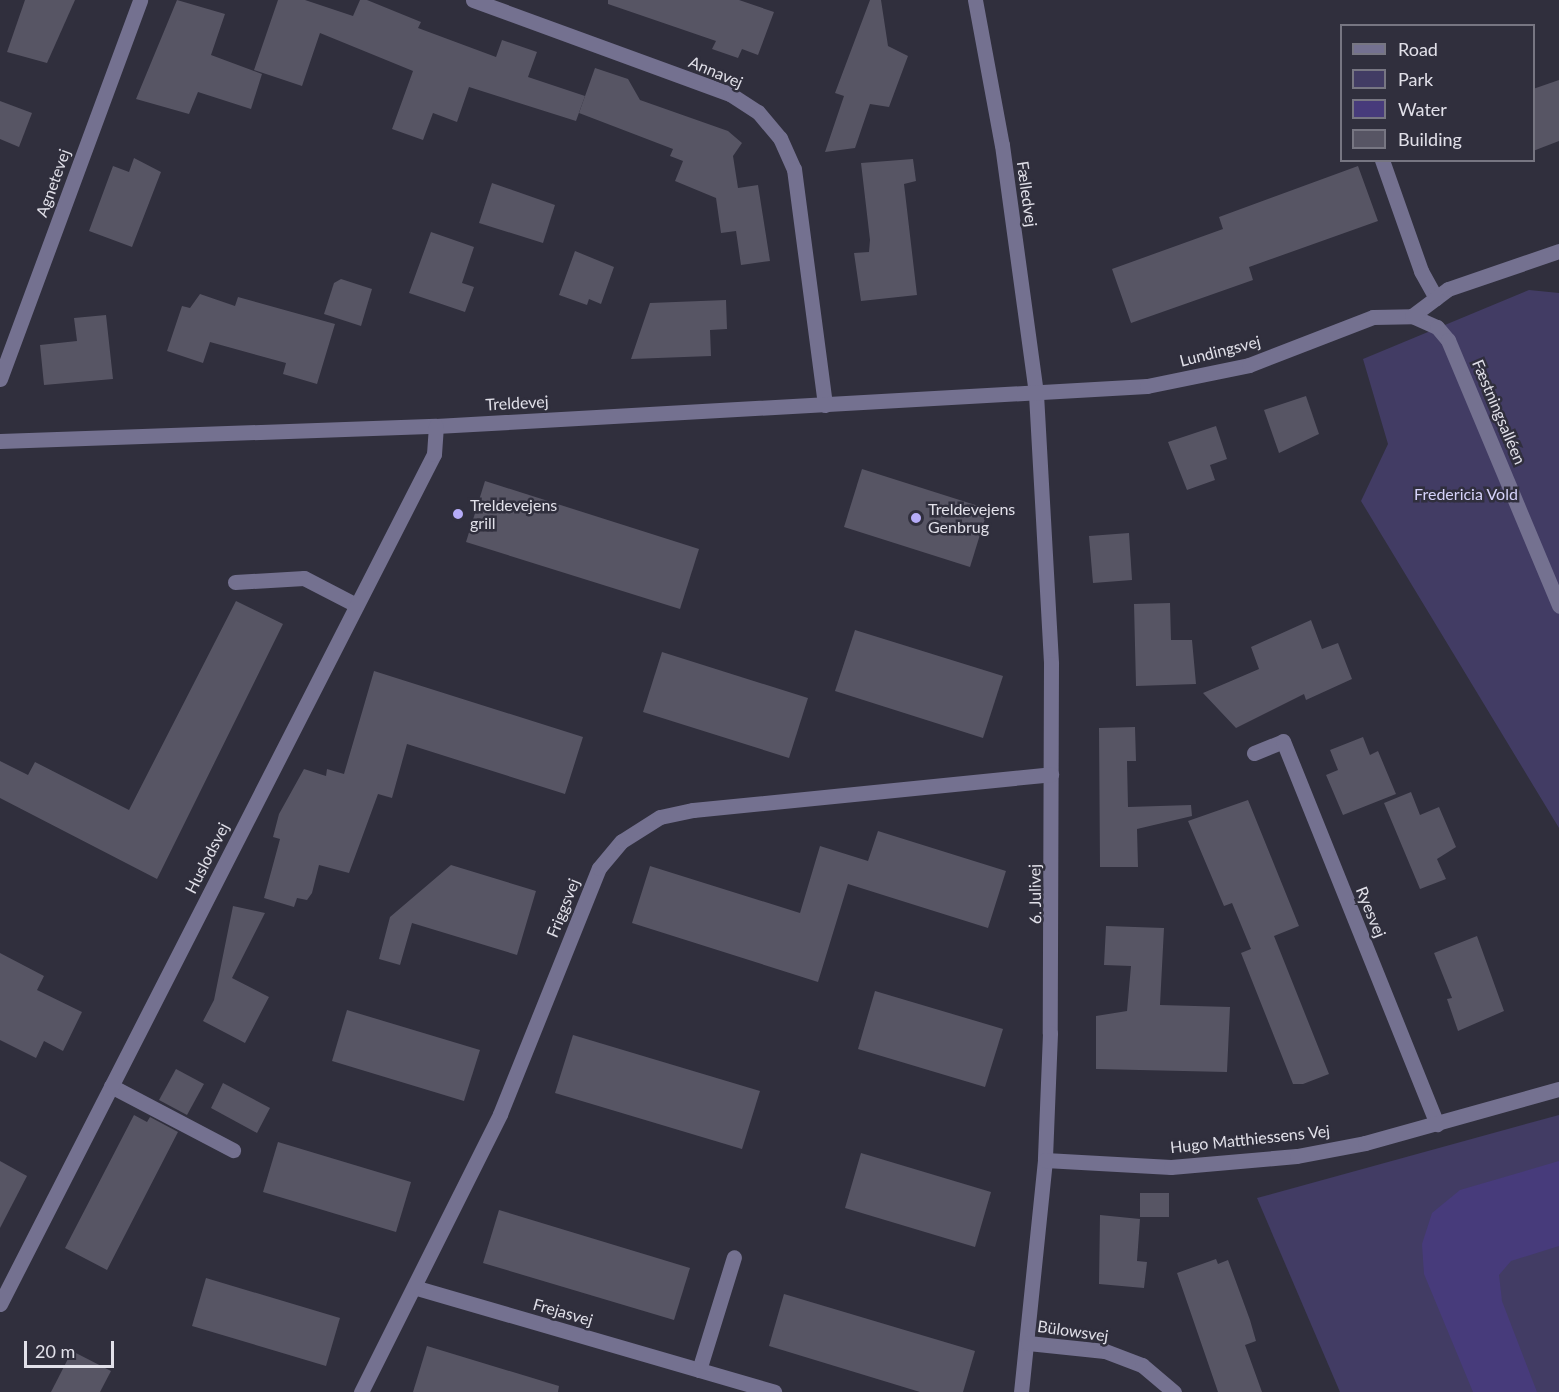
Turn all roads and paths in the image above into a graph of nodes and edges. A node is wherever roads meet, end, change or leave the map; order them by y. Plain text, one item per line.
1 (140, 0) edge
2 (473, 0) edge
3 (975, 0) edge
4 (1383, 162) edge
5 (1559, 251) edge
6 (1437, 298) junction
7 (1412, 316) junction
8 (0, 379) edge
9 (1036, 394) junction
10 (825, 405) junction
11 (436, 426) junction
12 (0, 441) edge
13 (235, 582) dead end
14 (356, 605) junction
15 (1559, 606) edge
16 (1254, 753) dead end
17 (1052, 774) junction
18 (111, 1086) junction
19 (1559, 1089) edge
20 (1437, 1124) junction
21 (233, 1150) dead end
22 (1045, 1160) junction
23 (734, 1257) dead end
24 (417, 1288) junction
25 (0, 1304) edge
26 (1028, 1343) junction
27 (699, 1370) junction
28 (361, 1392) edge
29 (774, 1392) edge
30 (1021, 1392) edge
31 (1174, 1392) edge

1 - 8 street, Agnetevej
2 - 10 street, Annavej
3 - 9 street, Fælledvej
4 - 6 street
5 - 6 street
6 - 7 street
7 - 9 street, Lundingsvej
7 - 15 street, Fæstningsalléen
9 - 10 street, Treldevej
9 - 17 street, 6. Julivej
10 - 11 street, Treldevej
11 - 12 street, Treldevej
11 - 14 street, Huslodsvej
13 - 14 street
14 - 18 street, Huslodsvej
16 - 20 street, Ryesvej
17 - 22 street, 6. Julivej
17 - 24 street, Friggsvej
18 - 21 street
18 - 25 street, Huslodsvej
19 - 20 street, Hugo Matthiessens Vej
20 - 22 street, Hugo Matthiessens Vej
22 - 26 street, 6. Julivej
23 - 27 street
24 - 27 street, Frejasvej
24 - 28 street, Friggsvej
26 - 30 street, 6. Julivej
26 - 31 street, Bülowsvej
27 - 29 street, Frejasvej

